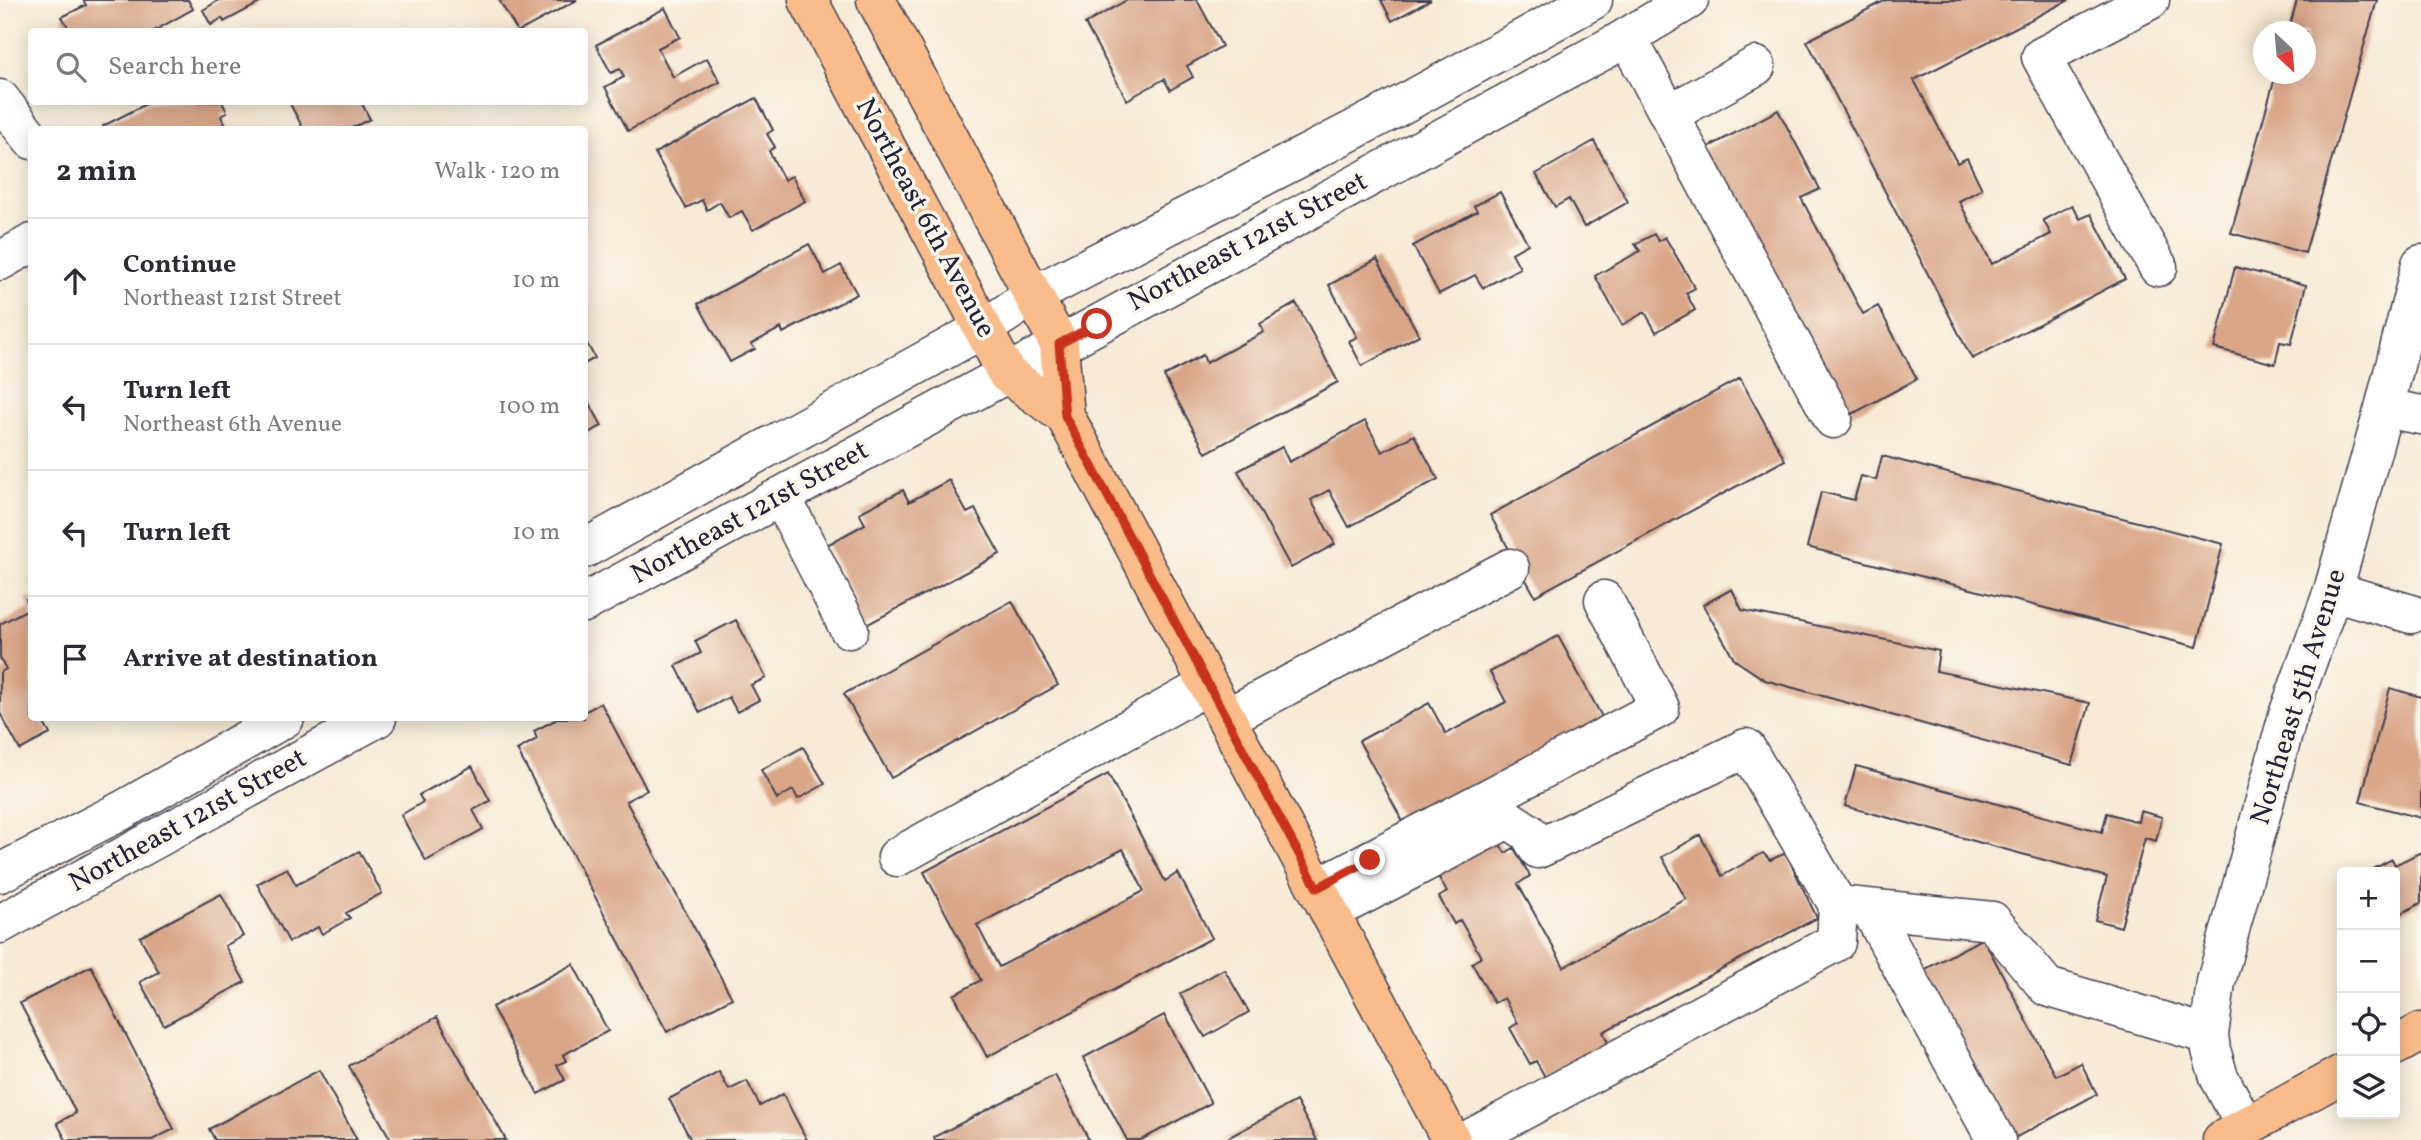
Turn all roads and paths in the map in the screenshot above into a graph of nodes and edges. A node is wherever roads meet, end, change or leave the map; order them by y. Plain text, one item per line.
1 (808, 0) edge
2 (876, 0) edge
3 (1593, 0) edge
4 (1689, 0) edge
5 (2150, 0) edge
6 (1627, 37) junction
7 (1756, 66) dead end
8 (0, 99) edge
9 (1669, 114) junction
10 (28, 135) edge
11 (28, 245) edge
12 (0, 261) edge
13 (2421, 264) edge
14 (2158, 267) dead end
15 (1034, 295) junction
16 (984, 328) junction
17 (1059, 344) junction
18 (1007, 374) junction
19 (2384, 408) junction
20 (2421, 415) edge
21 (1065, 416) junction
22 (1833, 419) dead end
23 (781, 496) junction
24 (588, 547) edge
25 (1510, 568) dead end
26 (2333, 591) junction
27 (1604, 600) dead end
28 (588, 601) edge
29 (2412, 614) dead end
30 (849, 629) dead end
31 (1208, 685) junction
32 (1226, 718) junction
33 (280, 721) edge
34 (372, 721) edge
35 (897, 857) dead end
36 (0, 873) edge
37 (1323, 900) junction
38 (1854, 907) junction
39 (0, 924) edge
40 (2421, 1032) edge
41 (2209, 1035) junction
42 (2400, 1043) edge
43 (2337, 1077) edge
44 (2234, 1133) edge
45 (1451, 1140) edge
46 (1468, 1140) edge
47 (1996, 1140) edge

1 - 16 main road, Northeast 6th Avenue
2 - 15 main road, Northeast 6th Avenue
3 - 15 street, Northeast 121st Street
4 - 6 street, Northeast 121st Street
5 - 14 street
6 - 9 street
6 - 17 street, Northeast 121st Street
7 - 9 street
8 - 10 street
9 - 22 street
11 - 12 street
13 - 19 street, Northeast 5th Avenue
15 - 16 street, Northeast 121st Street
15 - 17 main road, Northeast 6th Avenue
16 - 18 main road, Northeast 6th Avenue
16 - 24 street, Northeast 121st Street
17 - 18 street, Northeast 121st Street
17 - 21 main road, Northeast 6th Avenue
18 - 21 main road, Northeast 6th Avenue
18 - 23 street, Northeast 121st Street
19 - 20 street
19 - 26 street, Northeast 5th Avenue
21 - 31 main road, Northeast 6th Avenue
23 - 28 street, Northeast 121st Street
23 - 30 street
25 - 32 street
26 - 29 street
26 - 41 street, Northeast 5th Avenue
27 - 37 street
31 - 32 main road, Northeast 6th Avenue
31 - 35 street
32 - 37 main road, Northeast 6th Avenue
33 - 36 street, Northeast 121st Street
34 - 39 street, Northeast 121st Street
37 - 38 street
37 - 45 main road, Northeast 6th Avenue
38 - 41 street
38 - 46 street
38 - 47 street
40 - 42 main road
41 - 44 street, Northeast 5th Avenue
43 - 44 main road

